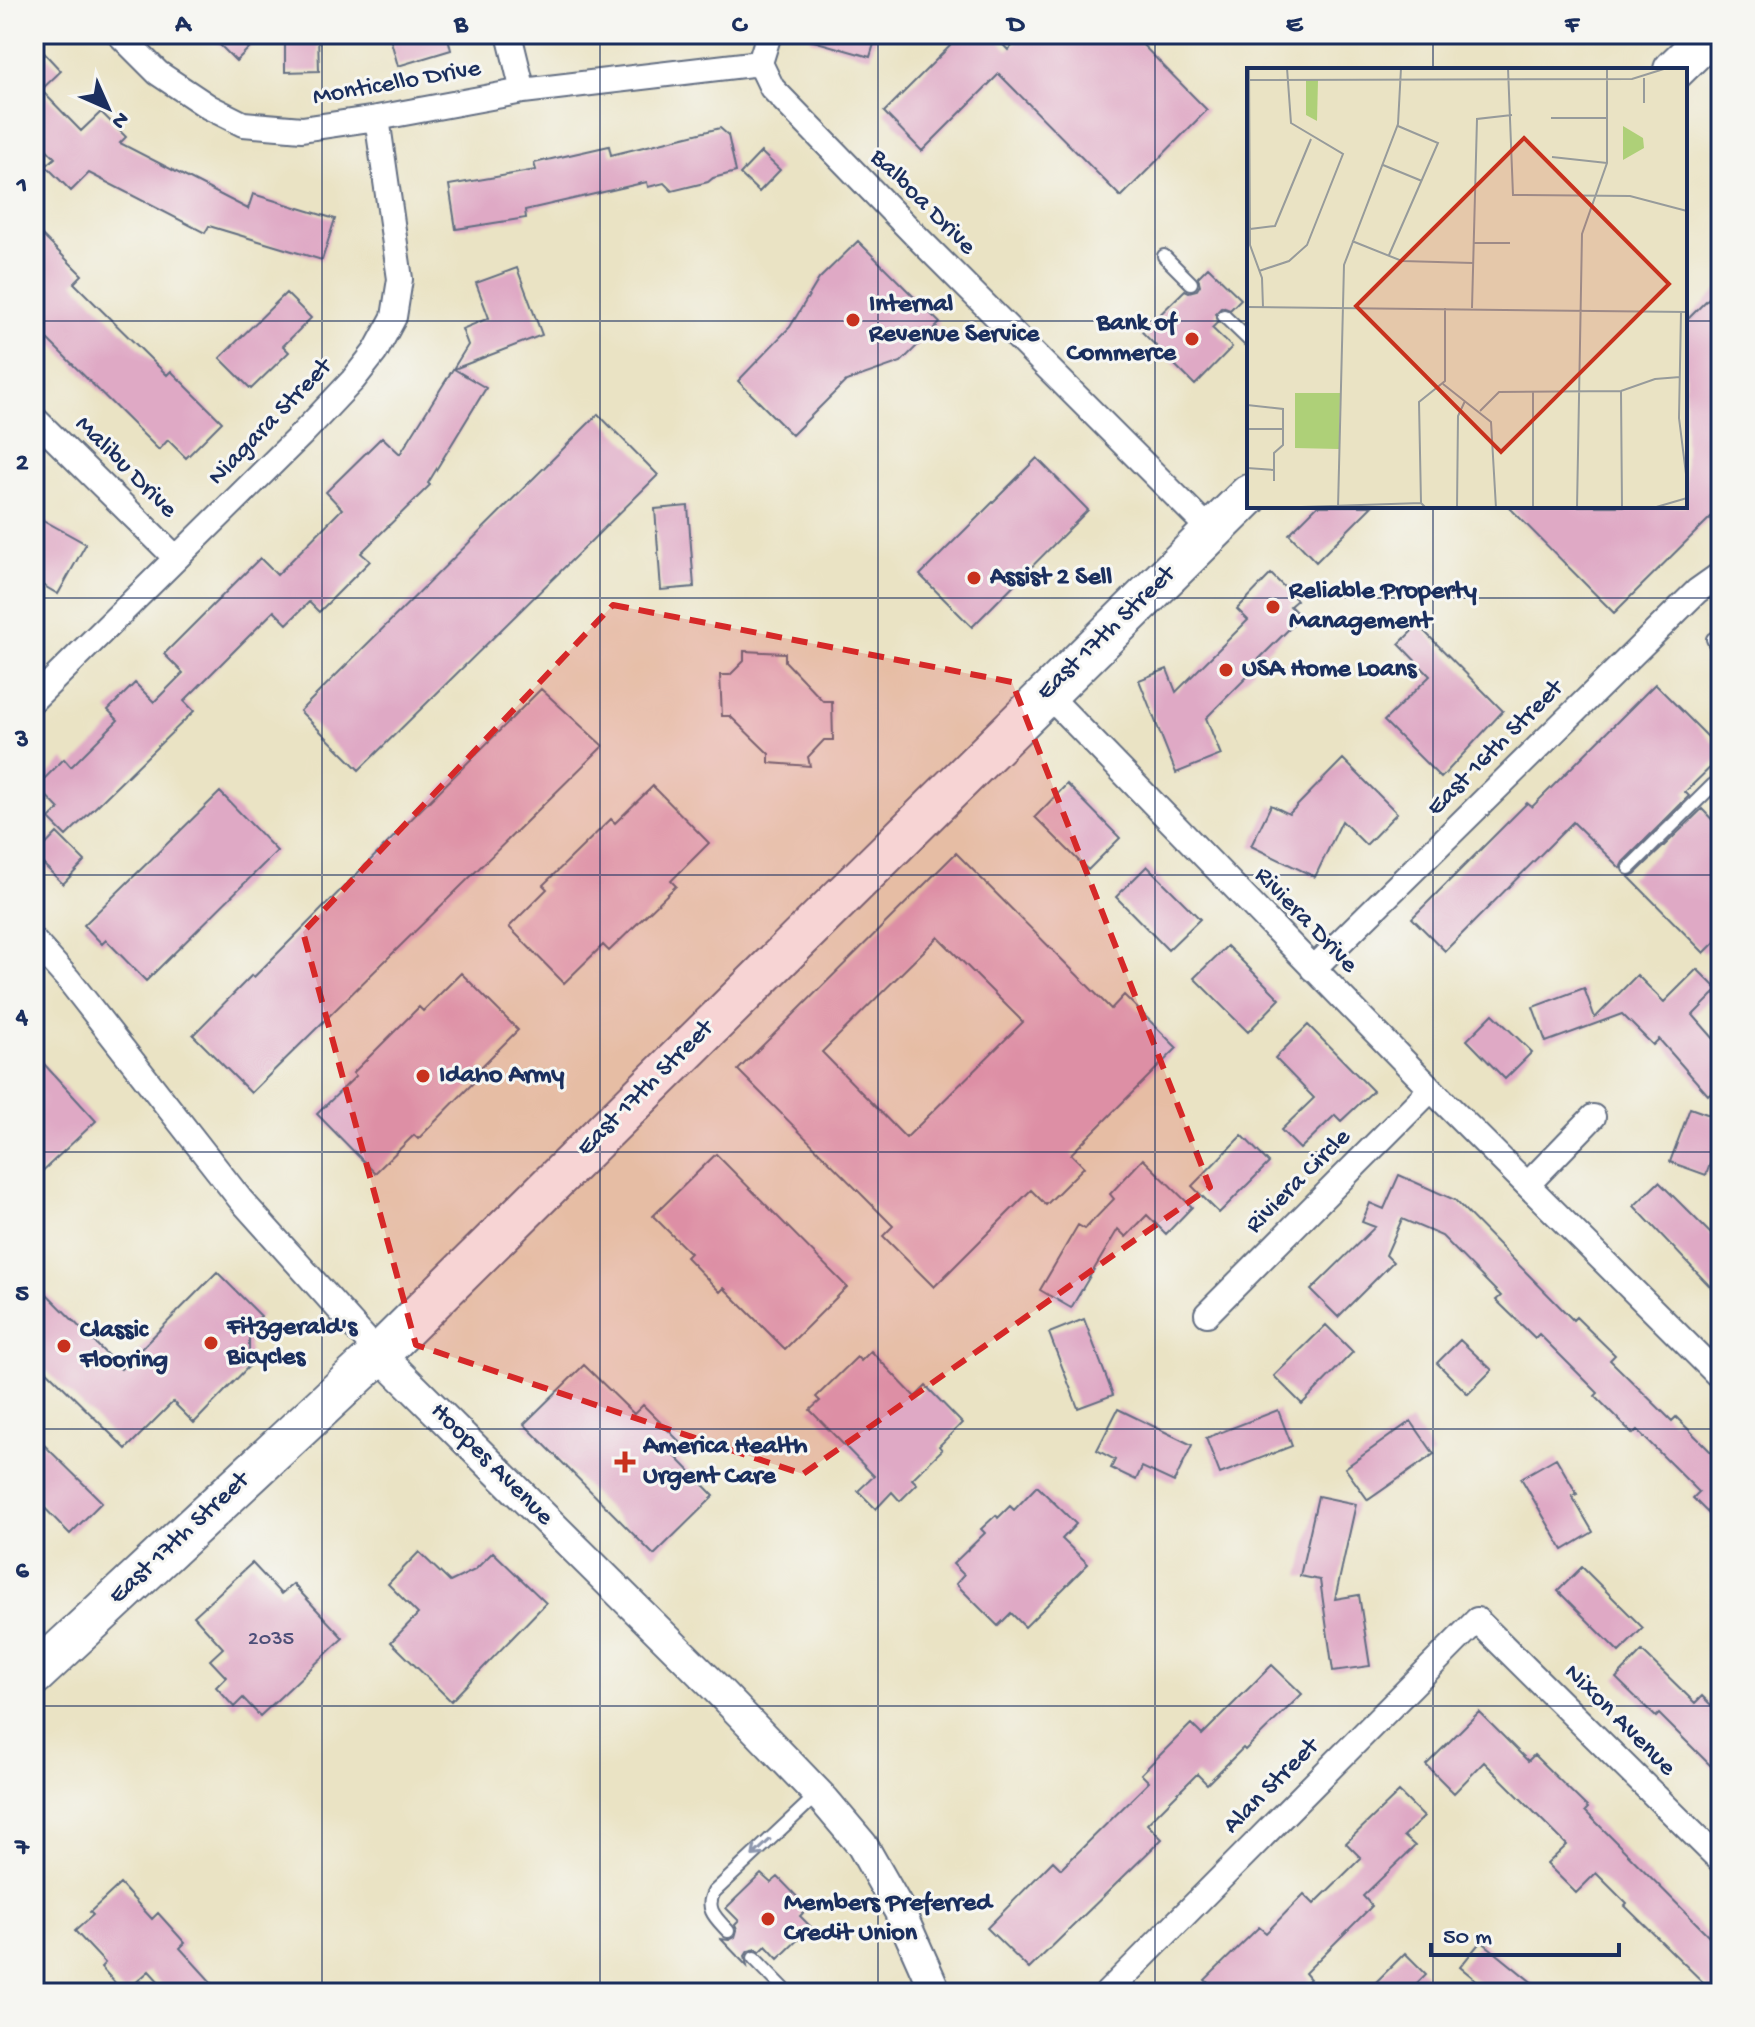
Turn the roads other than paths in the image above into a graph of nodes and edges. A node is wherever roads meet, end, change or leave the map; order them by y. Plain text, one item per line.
1 (119, 34) edge
2 (509, 34) edge
3 (769, 34) edge
4 (1711, 34) edge
5 (760, 63) junction
6 (1676, 68) edge
7 (523, 91) junction
8 (377, 118) junction
9 (1164, 256) dead end
10 (1191, 283) dead end
11 (1224, 316) dead end
12 (1247, 338) edge
13 (34, 418) edge
14 (1247, 497) edge
15 (1212, 532) junction
16 (176, 558) junction
17 (1721, 574) edge
18 (1713, 639) dead end
19 (1721, 656) edge
20 (1046, 693) junction
21 (34, 699) edge
22 (1721, 785) edge
23 (1629, 868) dead end
24 (34, 941) edge
25 (1313, 969) junction
26 (1431, 1089) junction
27 (1593, 1117) dead end
28 (1528, 1184) junction
29 (1207, 1314) dead end
30 (379, 1354) junction
31 (1721, 1378) edge
32 (1477, 1620) joint
33 (34, 1675) edge
34 (818, 1794) junction
35 (1721, 1861) edge
36 (728, 1931) dead end
37 (754, 1958) dead end
38 (788, 1993) edge
39 (936, 1993) edge
40 (1107, 1993) edge

1 - 8 street, Monticello Drive
2 - 7 street
3 - 5 street
4 - 6 main road
5 - 7 street, Monticello Drive
5 - 15 street, Balboa Drive
7 - 8 street, Monticello Drive
8 - 16 street, Niagara Street
9 - 10 lane
11 - 12 lane
13 - 16 street, Malibu Drive
14 - 15 main road, East 17th Street
15 - 20 main road, East 17th Street
16 - 21 street, Niagara Street
17 - 25 street, East 16th Street
18 - 19 lane
20 - 25 street, Riviera Drive
20 - 30 main road, East 17th Street
22 - 23 lane
24 - 30 street, Hoopes Avenue
25 - 26 street, Riviera Drive
26 - 28 street, Riviera Drive
26 - 29 street, Riviera Circle
27 - 28 street
28 - 31 street, Riviera Drive
30 - 33 main road, East 17th Street
30 - 34 street, Hoopes Avenue
32 - 35 street, Nixon Avenue
32 - 40 street, Alan Street
34 -> 36 lane
34 - 39 street, Hoopes Avenue
37 - 38 lane

